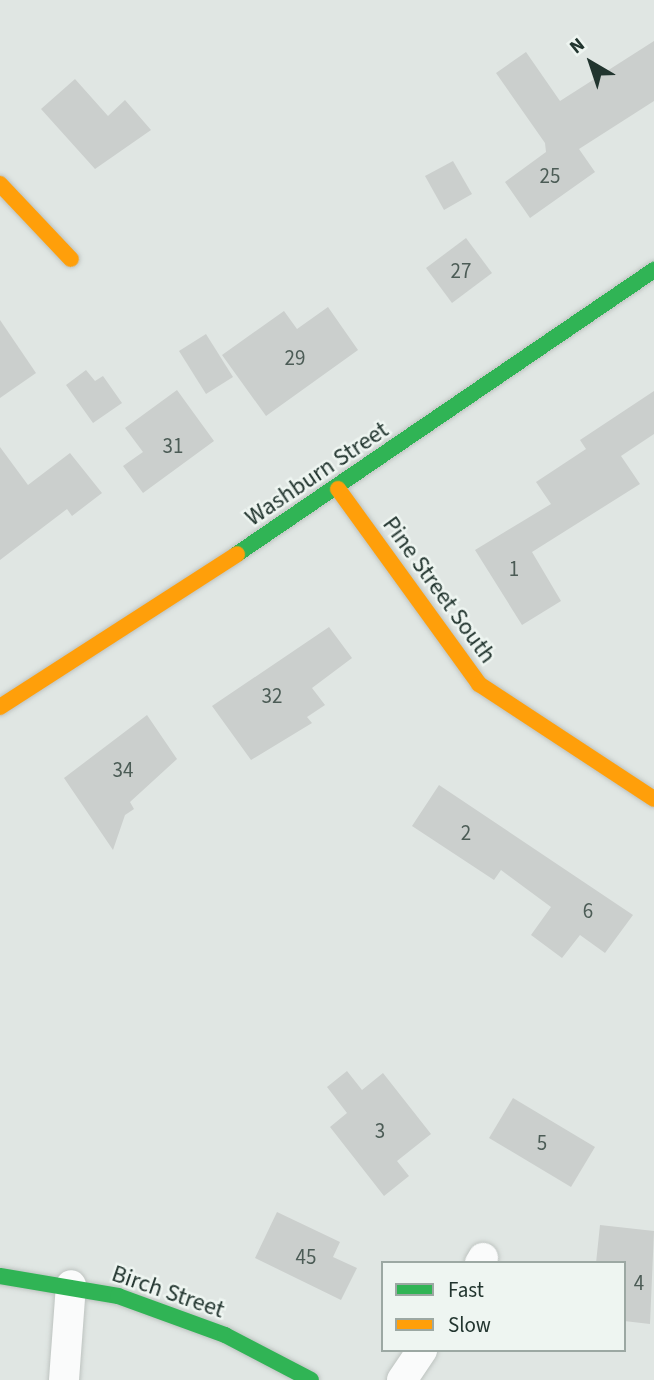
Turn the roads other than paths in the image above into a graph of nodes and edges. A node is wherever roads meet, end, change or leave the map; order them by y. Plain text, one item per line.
1 (0, 184) edge
2 (71, 259) dead end
3 (654, 270) edge
4 (338, 489) junction
5 (0, 707) edge
6 (654, 799) edge
7 (0, 1276) edge
8 (71, 1285) junction
9 (421, 1352) edge
10 (64, 1380) edge
11 (311, 1380) edge
12 (402, 1380) edge

1 - 2 street
3 - 4 street, Washburn Street
4 - 5 street, Washburn Street
4 - 6 street, Pine Street South
7 - 8 street, Birch Street
8 - 10 street
8 - 11 street, Birch Street
9 - 12 street

